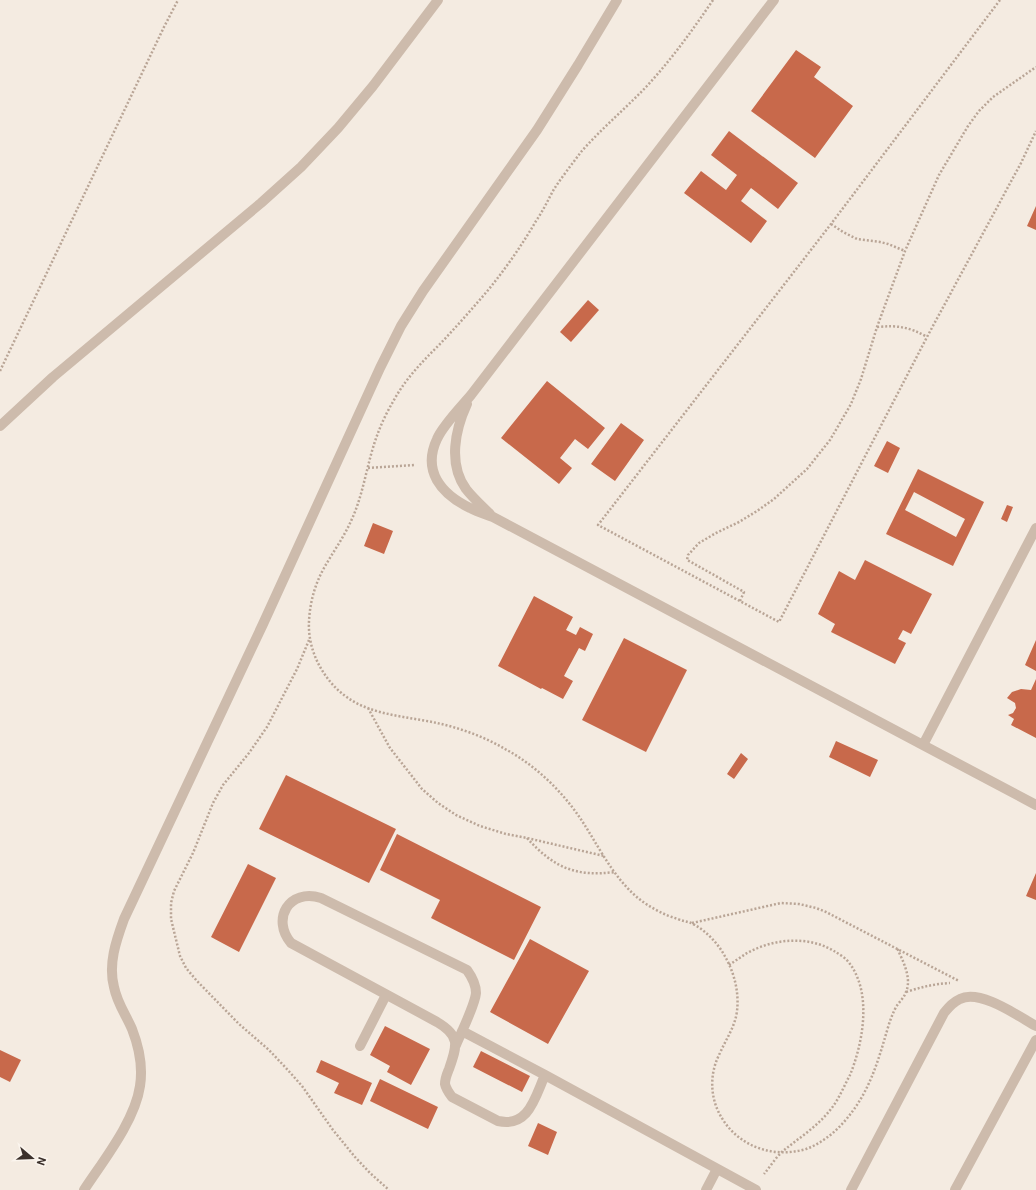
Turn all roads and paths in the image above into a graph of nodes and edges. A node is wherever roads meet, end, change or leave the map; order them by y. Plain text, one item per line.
1 (178, 0) edge
2 (438, 0) edge
3 (617, 0) edge
4 (713, 0) edge
5 (774, 0) edge
6 (1000, 0) edge
7 (1036, 67) edge
8 (1036, 131) edge
9 (831, 224) junction
10 (905, 251) junction
11 (877, 327) junction
12 (927, 337) junction
13 (0, 371) edge
14 (471, 395) junction
15 (0, 426) edge
16 (431, 464) junction
17 (368, 468) junction
18 (493, 517) junction
19 (1036, 528) edge
20 (740, 601) junction
21 (309, 639) junction
22 (367, 708) junction
23 (922, 745) junction
24 (1036, 805) edge
25 (527, 838) junction
26 (604, 856) junction
27 (615, 872) junction
28 (692, 923) junction
29 (897, 948) junction
30 (729, 965) junction
31 (906, 992) junction
32 (386, 994) junction
33 (1036, 1026) edge
34 (462, 1031) junction
35 (1036, 1040) edge
36 (360, 1046) dead end
37 (456, 1046) junction
38 (546, 1075) junction
39 (782, 1152) junction
40 (717, 1169) junction
41 (754, 1189) edge
42 (84, 1190) edge
43 (389, 1190) edge
44 (706, 1190) edge
45 (851, 1190) edge
46 (955, 1190) edge

1 - 13 path
2 - 15 street
3 - 42 street
4 - 17 path
5 - 14 street
6 - 9 path
7 - 10 path
8 - 12 path
9 - 10 path
9 - 20 path
10 - 11 path
11 - 12 path
11 - 20 path
12 - 20 path
14 - 16 street
14 - 18 street
16 - 17 path
16 - 18 street
17 - 21 path
18 - 23 street
19 - 23 street
21 - 22 path
21 - 43 path
22 - 25 path
22 - 26 path
23 - 24 street
25 - 26 path
25 - 27 path
26 - 27 path
27 - 28 path
28 - 29 path
28 - 30 path
29 - 31 path
29 - 31 path
30 - 39 path
30 - 39 path
31 - 39 path
32 - 34 street
32 - 36 street
32 - 37 street
33 - 45 street
34 - 37 street
34 - 38 street
35 - 46 street
37 - 38 street
38 - 40 street
39 - 41 path
40 - 41 street
40 - 44 street

